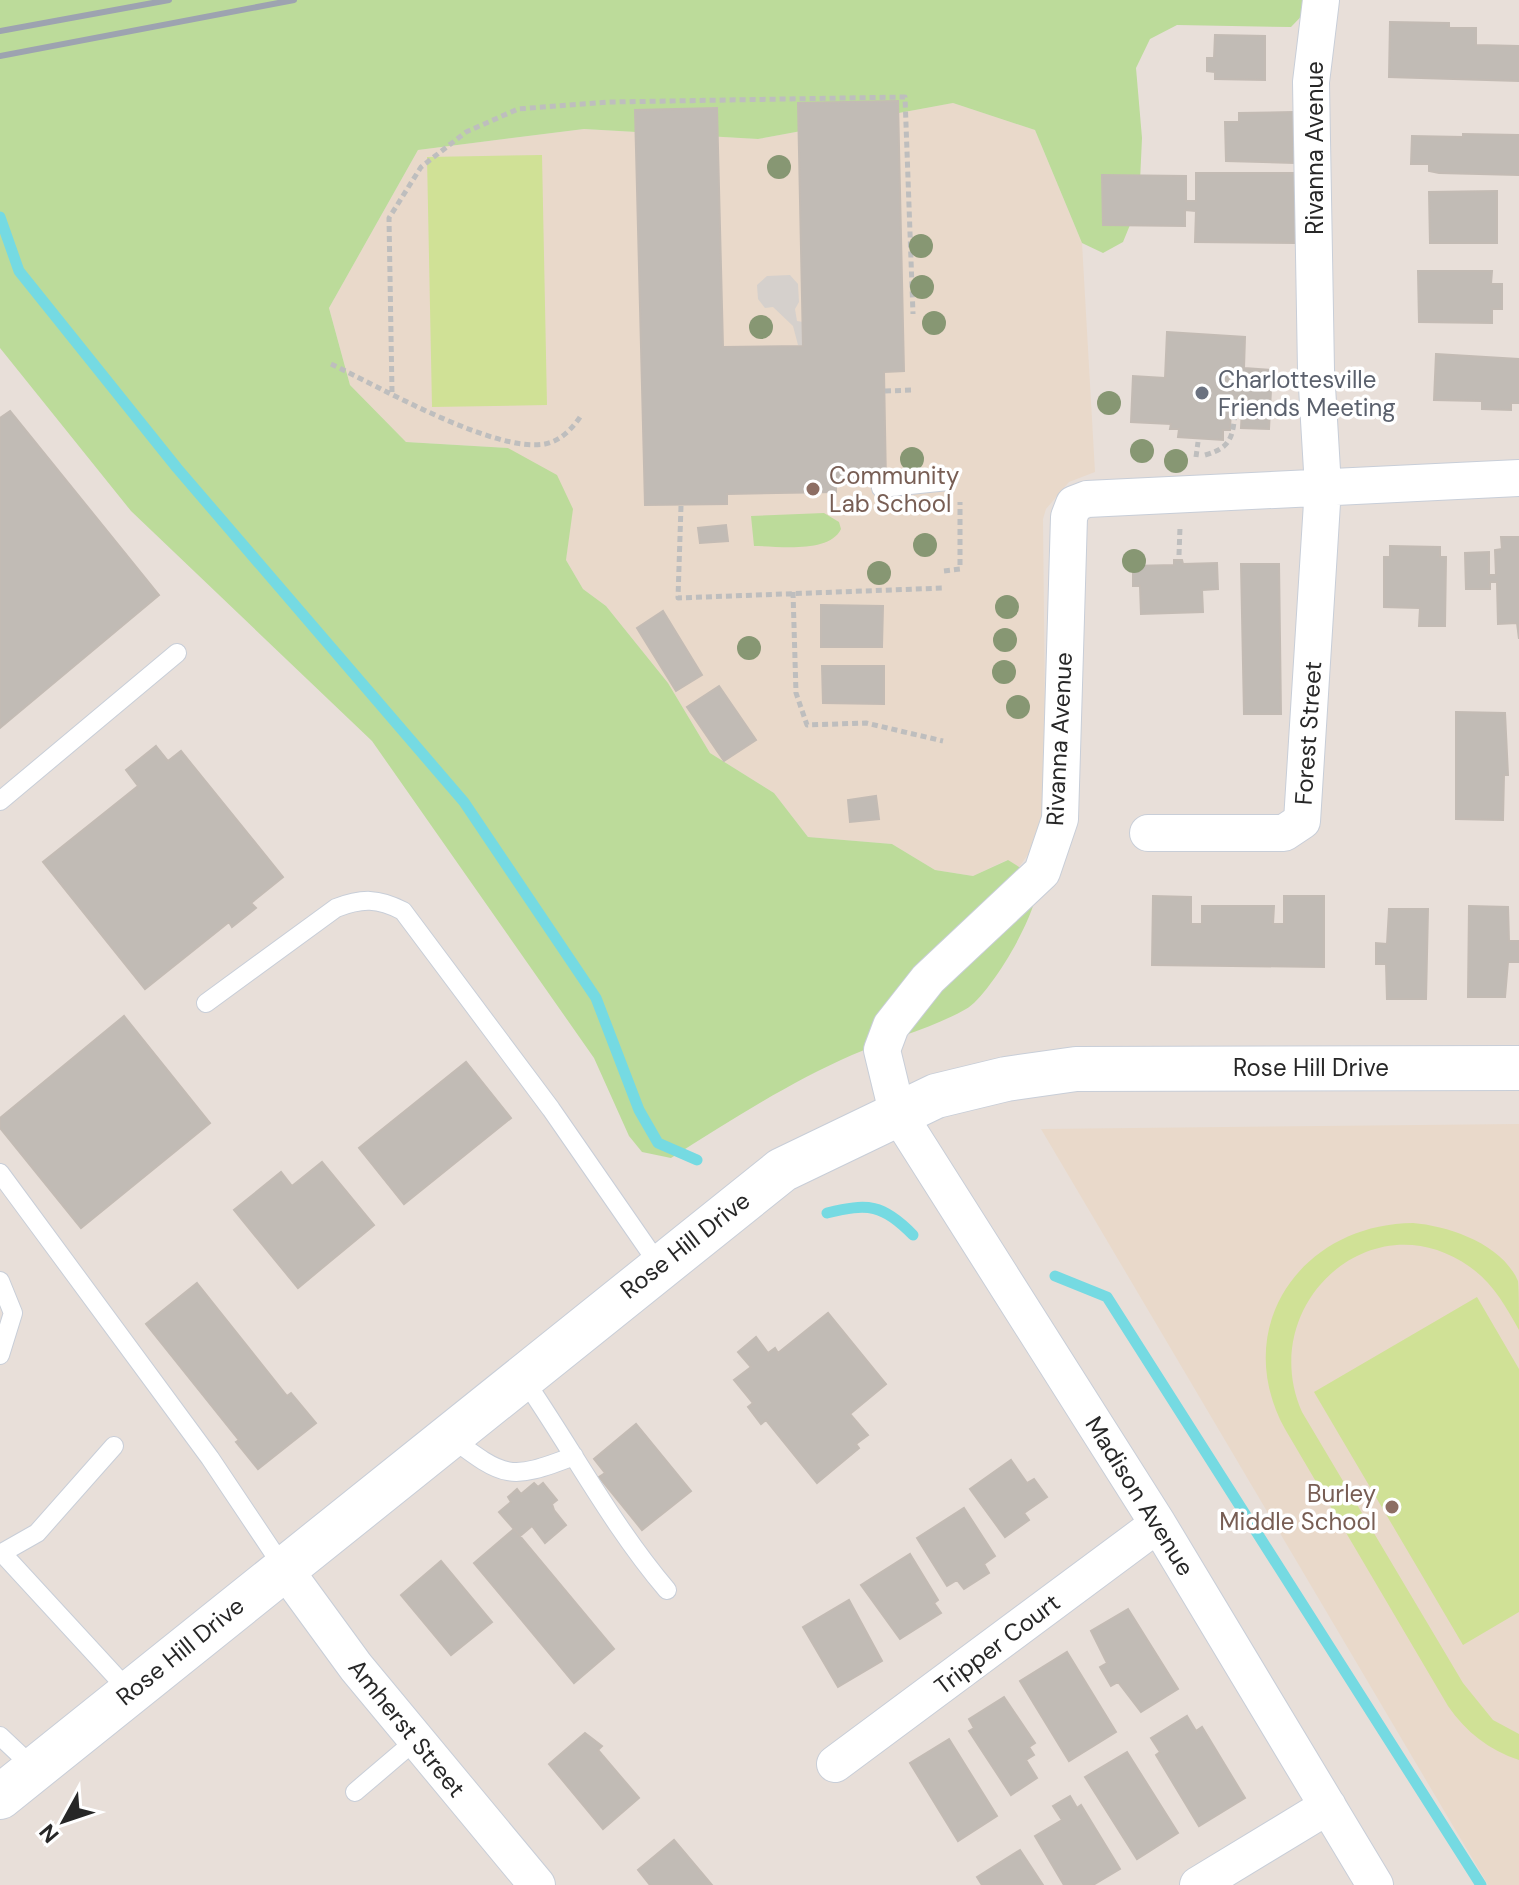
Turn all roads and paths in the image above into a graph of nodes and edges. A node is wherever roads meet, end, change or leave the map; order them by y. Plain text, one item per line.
1 (1321, 0) edge
2 (913, 314) dead end
3 (331, 364) dead end
4 (914, 390) dead end
5 (885, 391) dead end
6 (392, 392) junction
7 (1235, 412) dead end
8 (582, 414) dead end
9 (1196, 457) dead end
10 (1519, 478) edge
11 (948, 481) dead end
12 (1323, 487) junction
13 (881, 488) dead end
14 (960, 499) dead end
15 (681, 506) dead end
16 (1180, 514) dead end
17 (1179, 555) dead end
18 (944, 571) dead end
19 (944, 588) dead end
20 (793, 592) junction
21 (177, 653) dead end
22 (943, 741) dead end
23 (0, 801) edge
24 (1148, 833) dead end
25 (206, 1003) dead end
26 (1519, 1068) edge
27 (897, 1112) junction
28 (0, 1173) edge
29 (659, 1265) junction
30 (0, 1281) edge
31 (0, 1355) edge
32 (522, 1375) junction
33 (448, 1435) junction
34 (114, 1446) dead end
35 (574, 1456) junction
36 (1158, 1524) junction
37 (2, 1554) edge
38 (283, 1567) junction
39 (667, 1590) dead end
40 (130, 1692) junction
41 (0, 1736) edge
42 (416, 1740) junction
43 (835, 1764) dead end
44 (35, 1769) junction
45 (355, 1792) dead end
46 (0, 1797) edge
47 (1328, 1806) junction
48 (537, 1885) edge
49 (1198, 1885) edge
50 (1375, 1885) edge

1 - 12 street, Rivanna Avenue
2 - 6 path
3 - 6 path
4 - 5 path
6 - 8 path
7 - 9 path
10 - 12 street
11 - 13 lane
12 - 24 street, Forest Street
12 - 27 street, Rivanna Avenue
14 - 18 path
15 - 20 path
16 - 17 path
19 - 20 path
20 - 22 path
21 - 23 lane
25 - 29 lane
26 - 27 street, Rose Hill Drive
27 - 29 street, Rose Hill Drive
27 - 36 street, Madison Avenue
28 - 38 lane
29 - 32 street, Rose Hill Drive
30 - 31 lane
32 - 33 street, Rose Hill Drive
32 - 35 lane
33 - 35 lane
33 - 38 street, Rose Hill Drive
34 - 37 lane
35 - 39 lane
36 - 43 street, Tripper Court
36 - 47 street, Madison Avenue
37 - 40 lane
38 - 40 street, Rose Hill Drive
38 - 42 street, Amherst Street
40 - 44 street, Rose Hill Drive
41 - 44 lane
42 - 45 lane
42 - 48 street, Amherst Street
44 - 46 street, Rose Hill Drive
47 - 49 street
47 - 50 street, Madison Avenue

